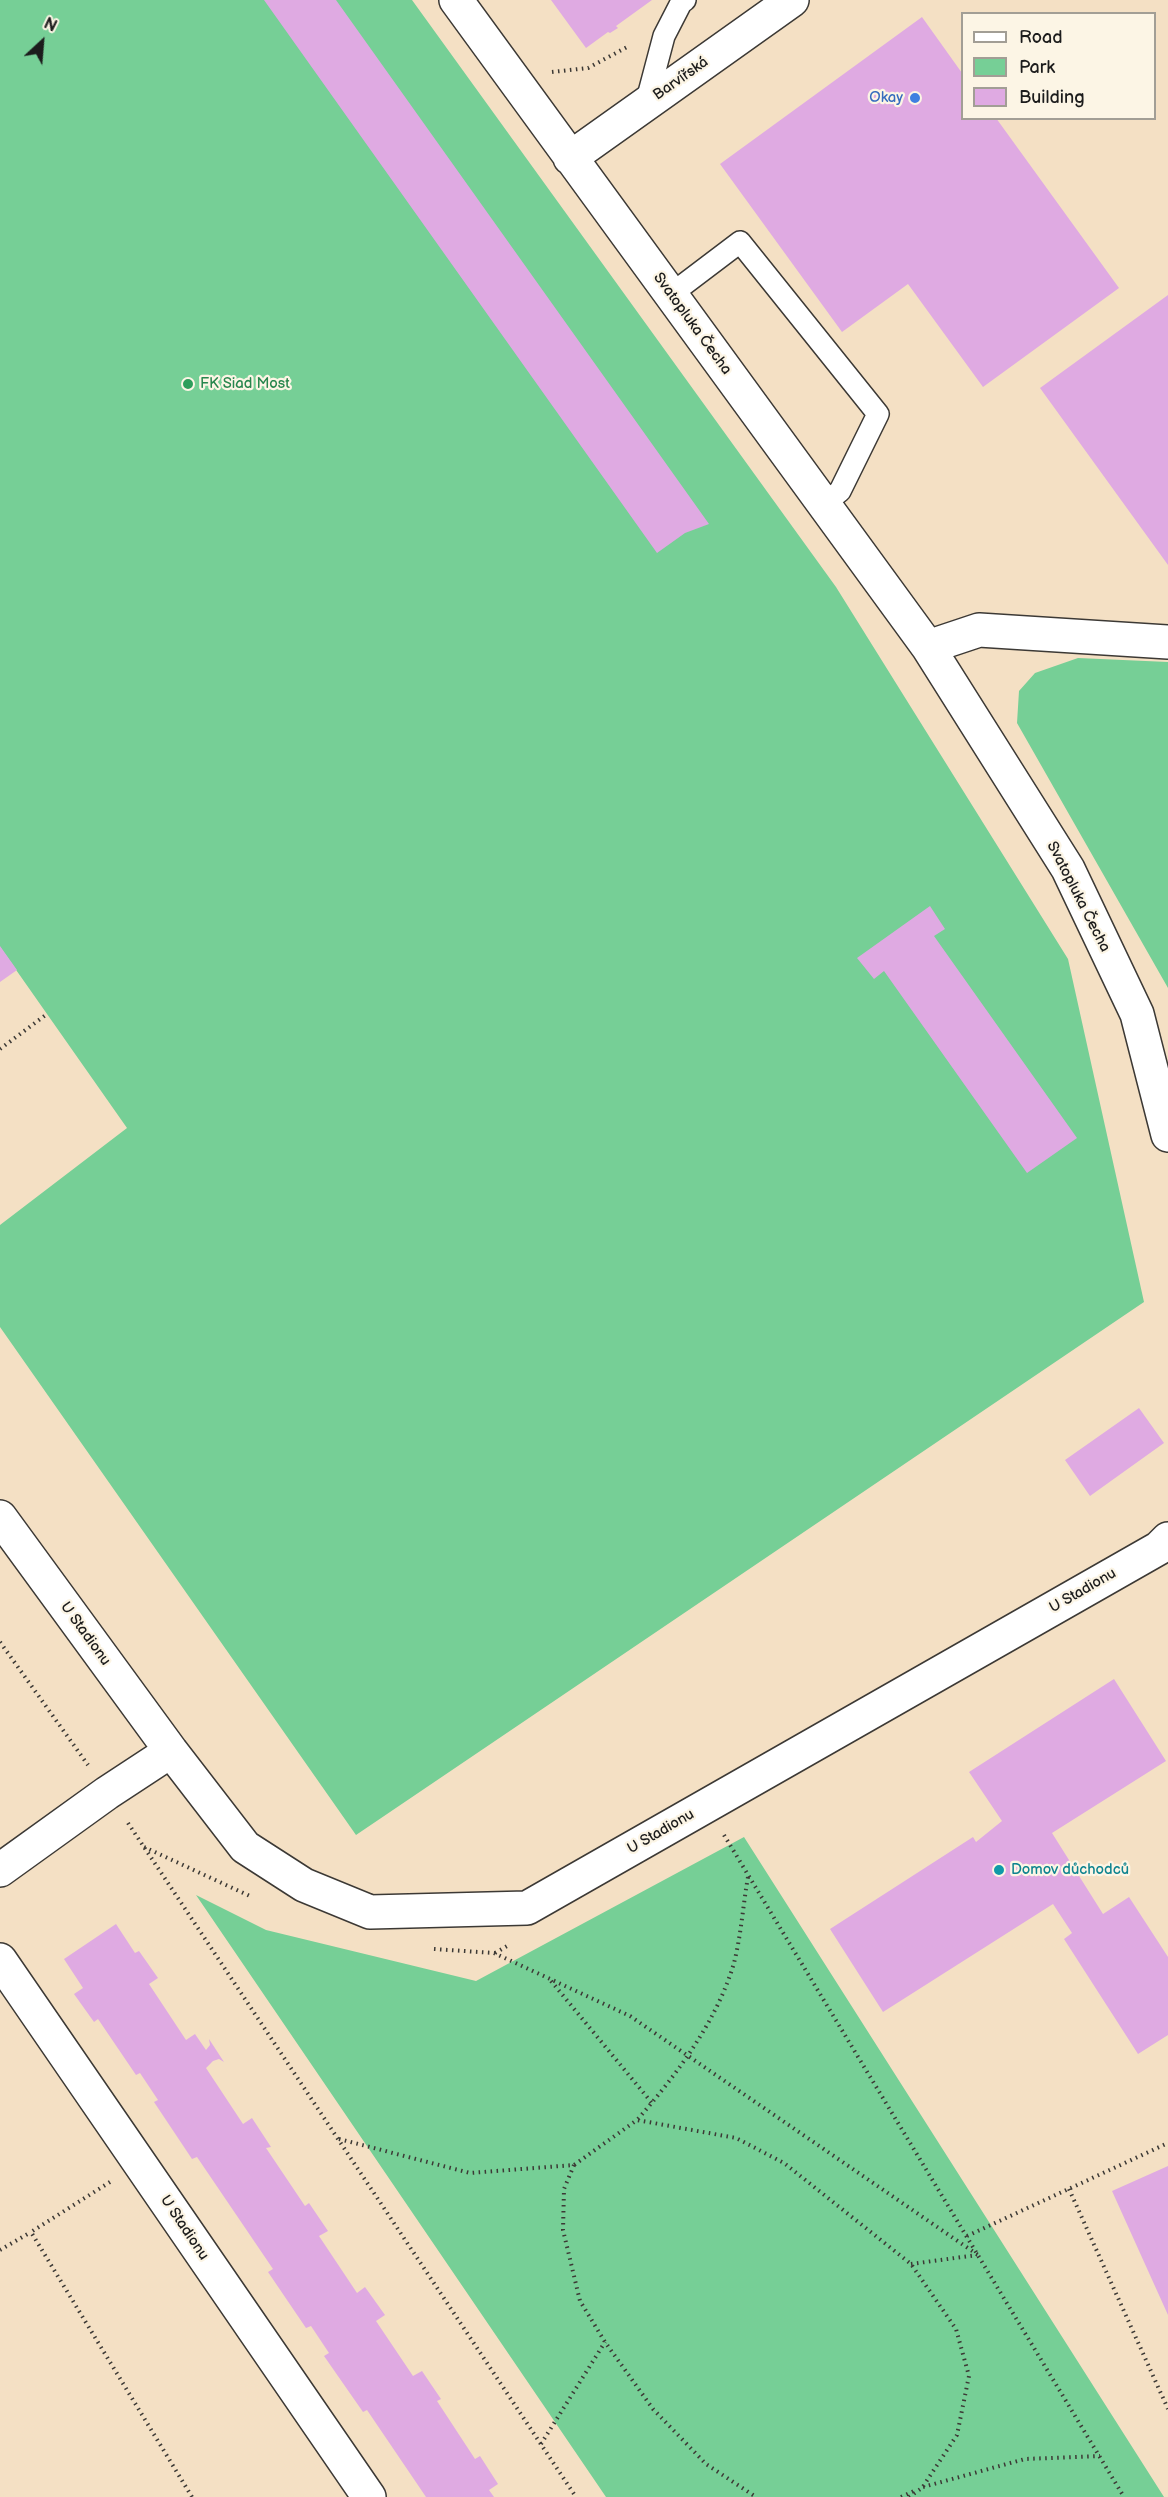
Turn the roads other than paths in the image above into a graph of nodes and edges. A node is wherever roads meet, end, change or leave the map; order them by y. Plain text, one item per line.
1 (456, 0) edge
2 (685, 0) edge
3 (792, 0) edge
4 (646, 104) junction
5 (570, 158) junction
6 (670, 295) junction
7 (824, 504) junction
8 (1168, 642) edge
9 (928, 647) junction
10 (1137, 1014) junction
11 (1168, 1057) edge
12 (1168, 1135) edge
13 (0, 1517) edge
14 (1165, 1552) edge
15 (171, 1751) junction
16 (0, 1870) edge
17 (0, 1960) edge
18 (369, 2497) edge

1 - 5 street, Svatopluka Čecha
2 - 4 lane
3 - 4 street, Barvířská
4 - 5 street, Barvířská
5 - 6 street, Svatopluka Čecha
6 - 7 street, Svatopluka Čecha
6 - 7 lane
7 - 9 street, Svatopluka Čecha
8 - 9 street
9 - 10 street, Svatopluka Čecha
10 - 11 street
10 - 12 street, Svatopluka Čecha
13 - 15 street, U Stadionu
14 - 15 street, U Stadionu
15 - 16 street
17 - 18 street, U Stadionu

